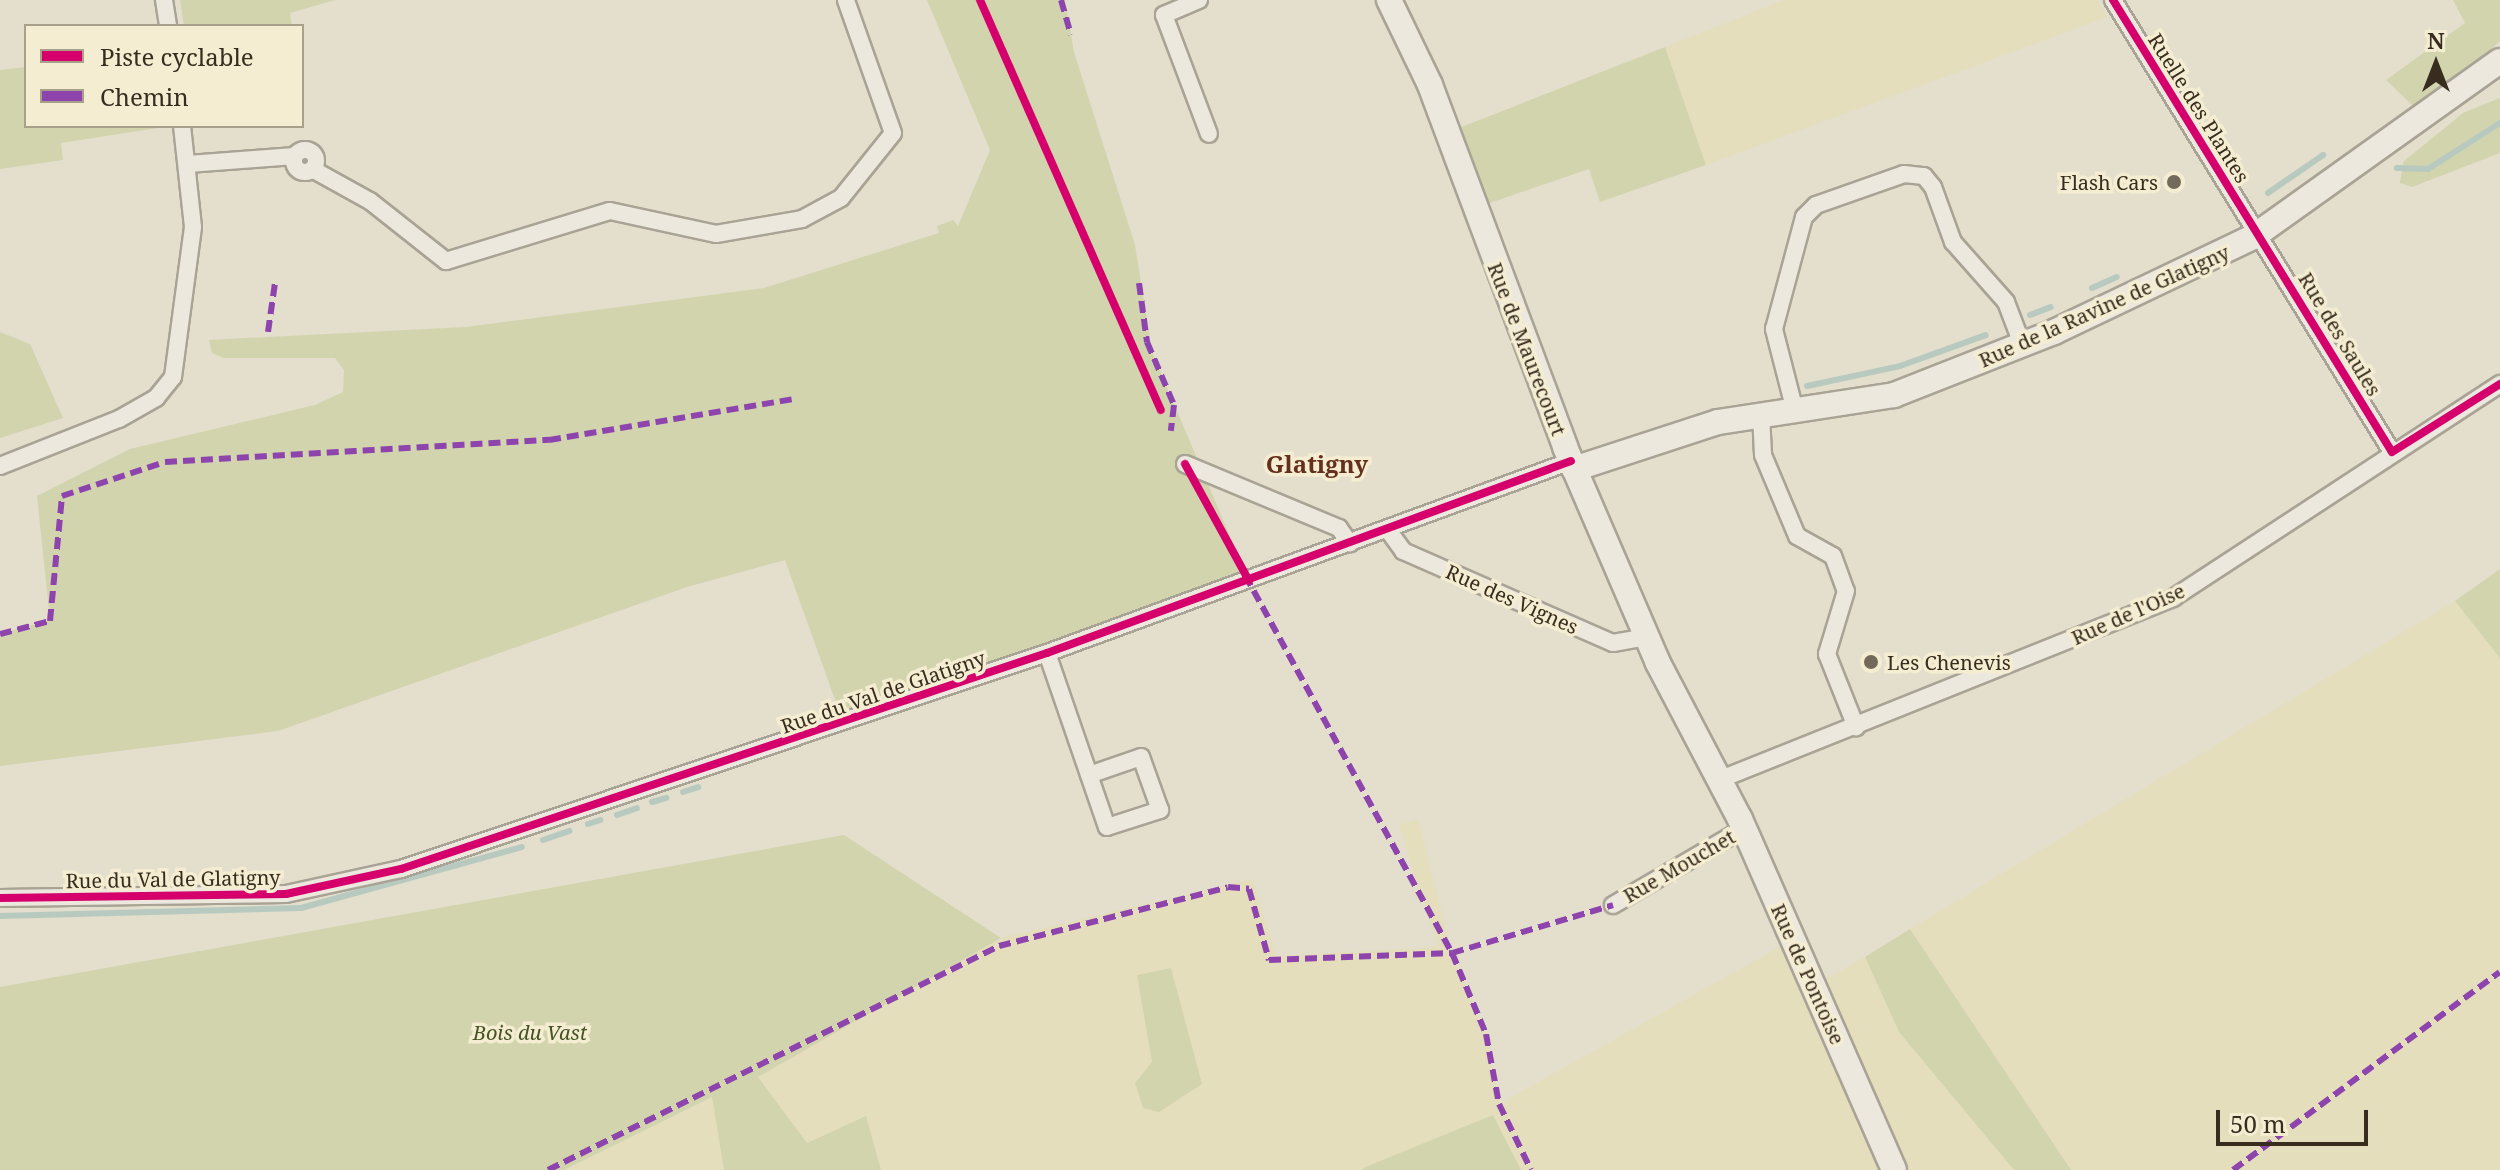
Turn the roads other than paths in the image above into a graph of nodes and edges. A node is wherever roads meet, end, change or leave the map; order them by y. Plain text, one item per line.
1 (164, 0) edge
2 (846, 0) edge
3 (1199, 0) edge
4 (1389, 0) edge
5 (2113, 0) edge
6 (168, 24) edge
7 (2500, 61) edge
8 (182, 128) edge
9 (1209, 134) dead end
10 (188, 164) junction
11 (2261, 232) junction
12 (2022, 344) junction
13 (2500, 384) edge
14 (1795, 411) junction
15 (1761, 414) junction
16 (2392, 452) junction
17 (1185, 464) dead end
18 (1573, 465) junction
19 (0, 466) edge
20 (1388, 530) junction
21 (1350, 544) junction
22 (1647, 637) junction
23 (1047, 653) junction
24 (1856, 727) junction
25 (1089, 775) junction
26 (1721, 779) junction
27 (1744, 828) junction
28 (0, 898) edge
29 (1613, 905) dead end
30 (1894, 1170) edge

1 - 6 street
2 - 10 street
3 - 9 street
4 - 18 main road, Rue de Maurecourt
5 - 11 street, Ruelle des Plantes
7 - 11 main road
8 - 10 street
10 - 19 street
11 - 12 main road, Rue de la Ravine de Glatigny
11 - 16 street, Rue des Saules
12 - 14 main road, Rue de la Ravine de Glatigny
12 - 14 street
13 - 16 street, Rue de l'Oise
14 - 15 main road, Rue de la Ravine de Glatigny
15 - 18 main road, Rue de la Ravine de Glatigny
15 - 24 street
16 - 24 street, Rue de l'Oise
17 - 21 street
18 - 20 street, Rue du Val de Glatigny
18 - 22 main road, Rue de Maurecourt
20 - 21 street, Rue du Val de Glatigny
20 - 22 street, Rue des Vignes
21 - 23 street, Rue du Val de Glatigny
22 - 26 main road, Rue de Maurecourt
23 - 25 street
23 - 28 street, Rue du Val de Glatigny
24 - 26 street, Rue de l'Oise
25 - 25 street
26 - 27 main road, Rue de Pontoise
27 - 29 street, Rue Mouchet
27 - 30 main road, Rue de Pontoise

